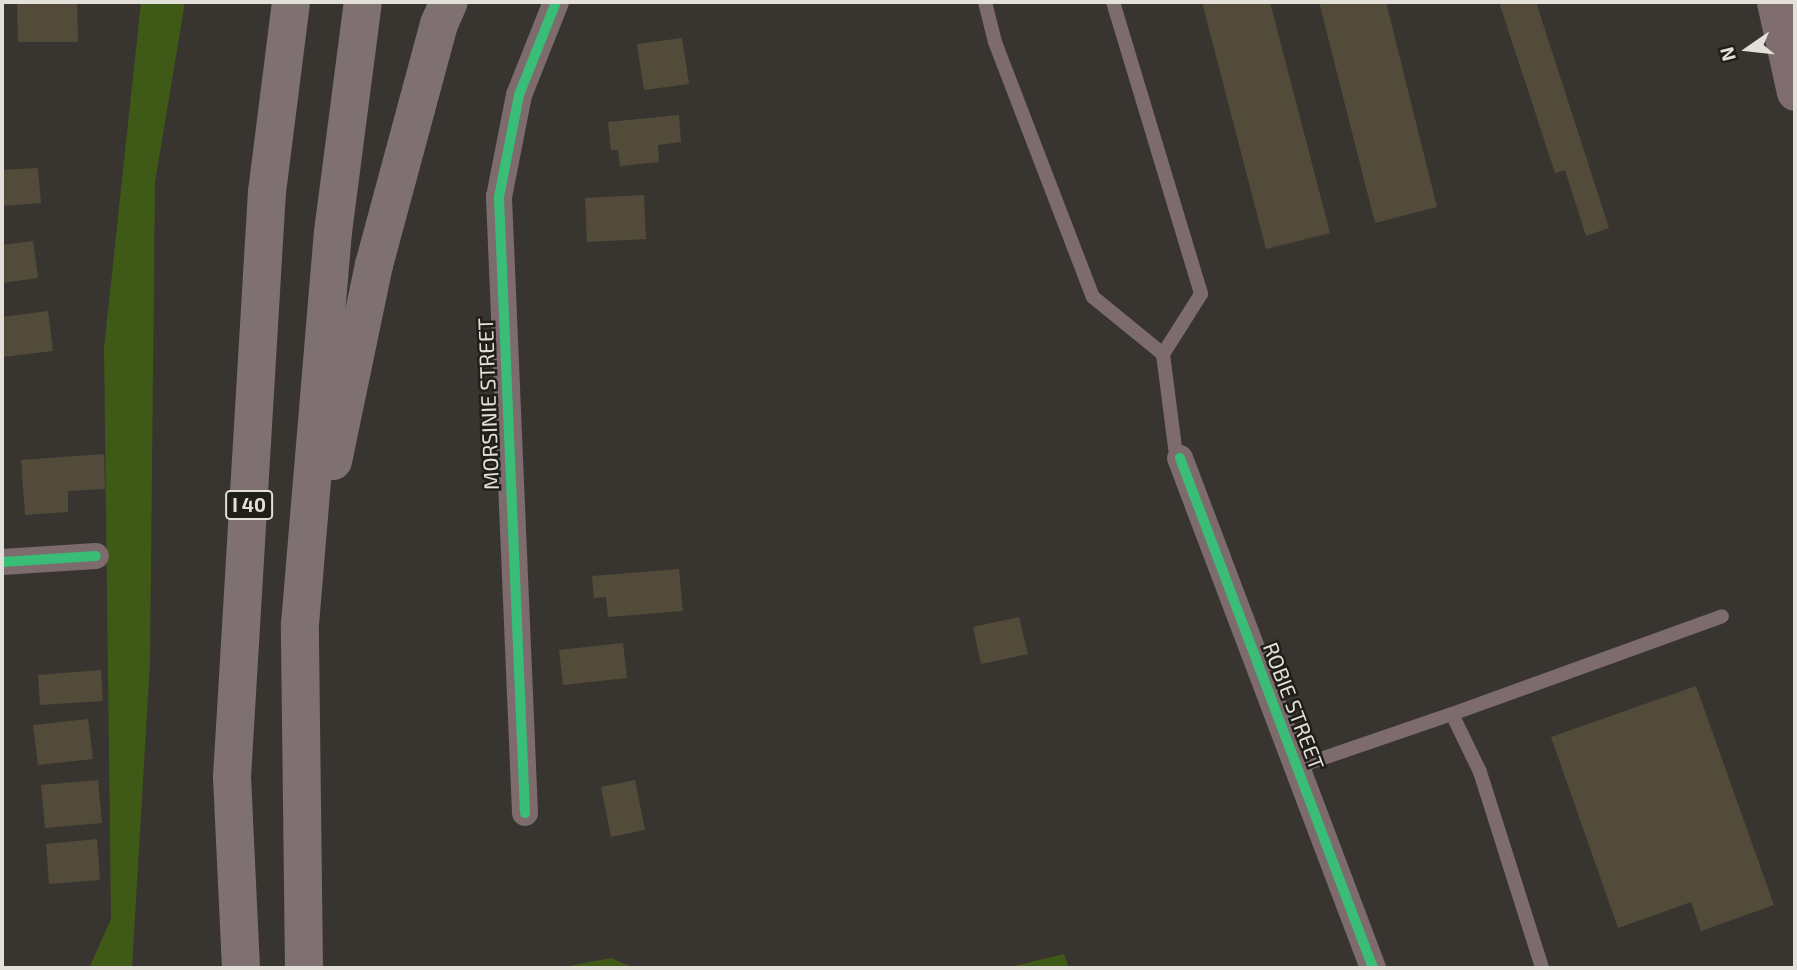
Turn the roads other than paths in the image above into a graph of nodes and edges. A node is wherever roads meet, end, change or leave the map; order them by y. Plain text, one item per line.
1 (285, 2) edge
2 (291, 2) edge
3 (363, 2) edge
4 (449, 2) edge
5 (556, 2) edge
6 (985, 2) edge
7 (1113, 2) edge
8 (1775, 2) edge
9 (285, 44) junction
10 (1795, 92) edge
11 (1163, 354) junction
12 (1180, 458) joint
13 (96, 556) dead end
14 (2, 562) edge
15 (1722, 616) dead end
16 (300, 624) junction
17 (1452, 714) junction
18 (1297, 767) junction
19 (525, 813) dead end
20 (241, 968) edge
21 (304, 968) edge
22 (1373, 968) edge
23 (1542, 968) edge

1 - 9 highway
2 - 9 highway, I 40
3 - 16 highway
4 - 16 highway
5 - 19 street, MORSINIE STREET
6 - 11 lane
7 - 11 lane
8 - 10 main road
9 - 20 highway, I 40
11 - 12 lane
12 - 18 street, ROBIE STREET
13 - 14 street
15 - 17 lane
16 - 21 highway
17 - 18 lane
17 - 23 lane
18 - 22 street, ROBIE STREET

